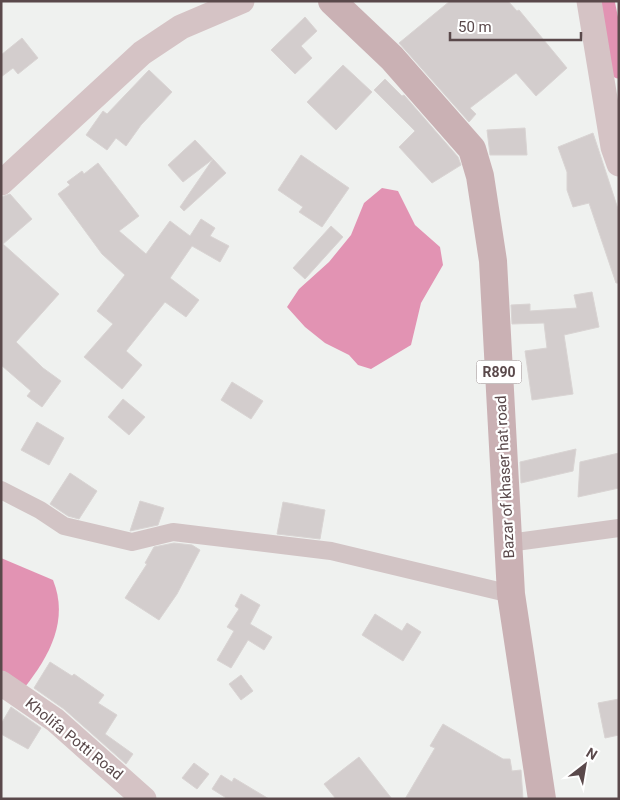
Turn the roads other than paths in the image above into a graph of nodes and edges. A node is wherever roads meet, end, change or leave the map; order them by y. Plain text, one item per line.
1 (242, 1) edge
2 (332, 1) edge
3 (589, 1) edge
4 (619, 164) edge
5 (1, 183) edge
6 (1, 490) edge
7 (619, 528) edge
8 (508, 543) junction
9 (511, 594) junction
10 (1, 683) edge
11 (144, 799) edge
12 (542, 799) edge

1 - 5 street
2 - 8 main road, Bazar of khaser hat road / R890
3 - 4 street
6 - 9 street
7 - 8 street
8 - 9 main road, Bazar of khaser hat road / R890
9 - 12 main road, Bazar of khaser hat road / R890
10 - 11 street, Kholifa Potti Road

